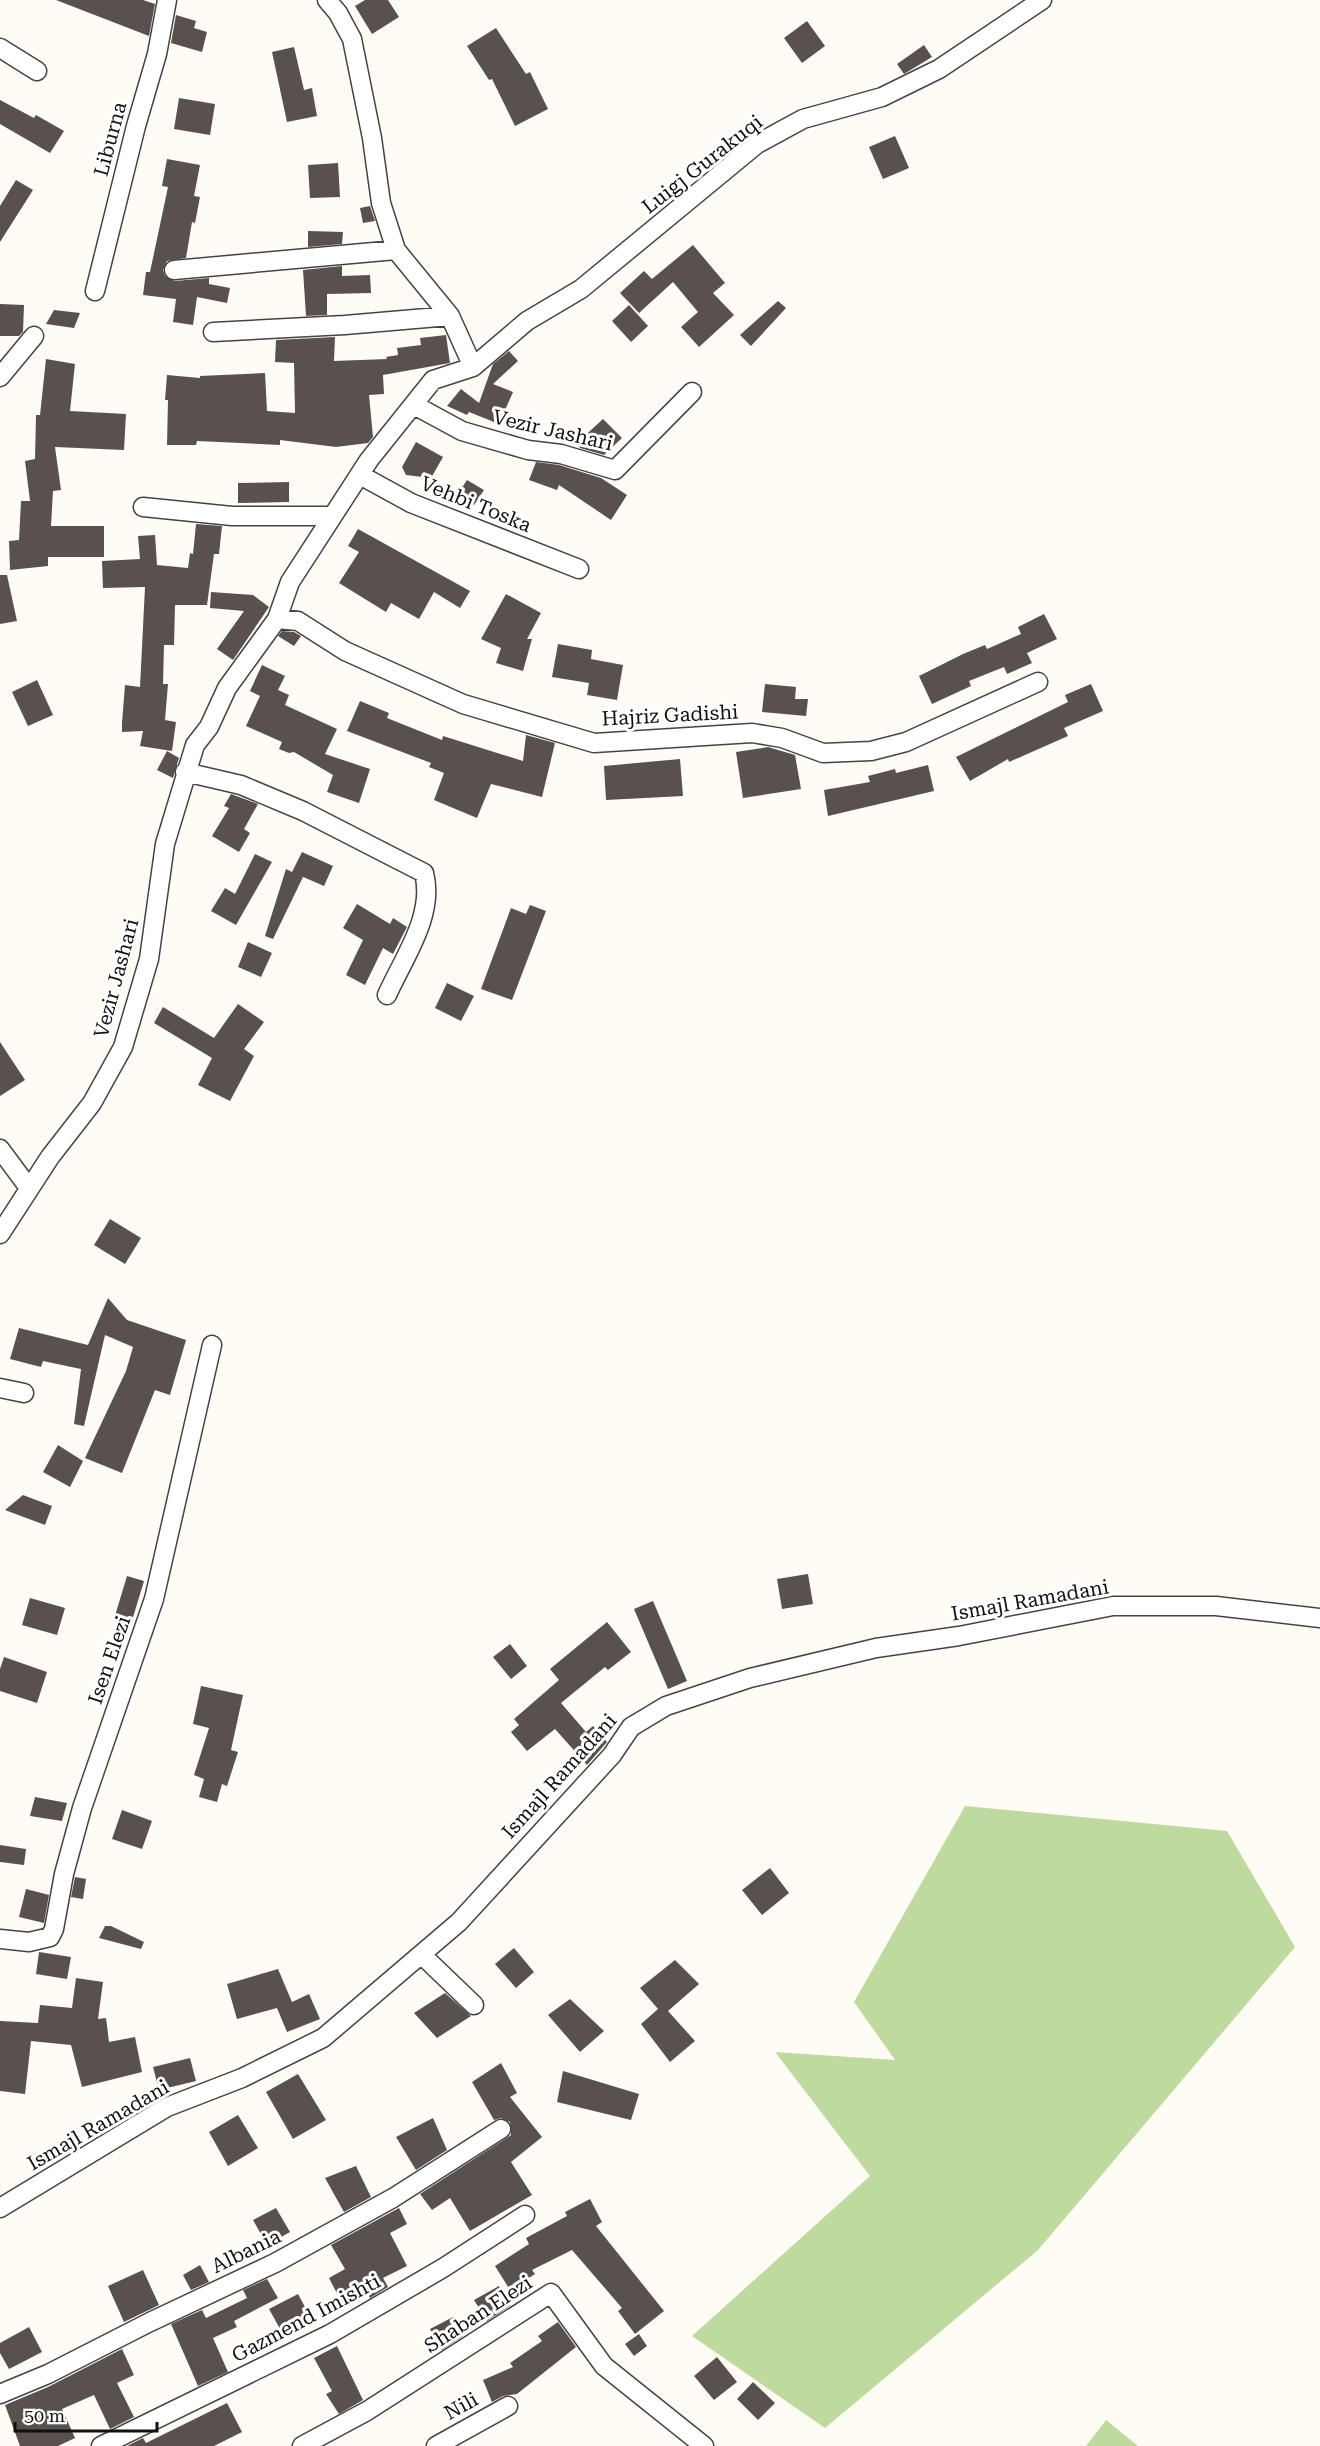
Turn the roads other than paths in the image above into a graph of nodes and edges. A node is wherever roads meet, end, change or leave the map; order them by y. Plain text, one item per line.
1 (167, 0) edge
2 (327, 0) edge
3 (1042, 0) edge
4 (0, 48) edge
5 (37, 71) dead end
6 (396, 250) junction
7 (174, 270) dead end
8 (95, 291) dead end
9 (450, 316) junction
10 (213, 332) dead end
11 (34, 336) dead end
12 (473, 367) junction
13 (0, 377) edge
14 (692, 392) dead end
15 (414, 405) junction
16 (360, 475) junction
17 (143, 507) dead end
18 (332, 516) junction
19 (579, 569) dead end
20 (277, 619) junction
21 (1038, 682) dead end
22 (185, 771) junction
23 (387, 995) dead end
24 (0, 1149) edge
25 (29, 1188) junction
26 (0, 1234) edge
27 (212, 1345) dead end
28 (0, 1389) edge
29 (24, 1393) dead end
30 (1320, 1618) edge
31 (0, 1939) edge
32 (423, 1956) junction
33 (474, 2005) dead end
34 (501, 2129) dead end
35 (0, 2208) edge
36 (525, 2215) dead end
37 (0, 2394) edge
38 (508, 2406) dead end
39 (101, 2446) edge
40 (302, 2446) edge
41 (436, 2446) edge
42 (704, 2446) edge

1 - 8 street, Liburna
2 - 6 street
3 - 12 street, Luigj Gurakuqi
4 - 5 street
6 - 7 street
6 - 9 street
9 - 10 street
9 - 12 street
11 - 13 street
12 - 15 street, Vezir Jashari
14 - 15 street, Vezir Jashari
15 - 16 street, Vezir Jashari
16 - 18 street, Vezir Jashari
16 - 19 street, Vehbi Toska
17 - 18 street
18 - 20 street, Vezir Jashari
20 - 21 street, Hajriz Gadishi
20 - 22 street, Vezir Jashari
22 - 23 street
22 - 25 street, Vezir Jashari
24 - 25 street
25 - 26 street, Vezir Jashari
27 - 31 street, Isen Elezi
28 - 29 street
30 - 32 street, Ismajl Ramadani
32 - 33 street
32 - 35 street, Ismajl Ramadani
34 - 37 street, Albania
36 - 39 street, Gazmend Imishti
38 - 41 street, Nili
40 - 42 street, Shaban Elezi

